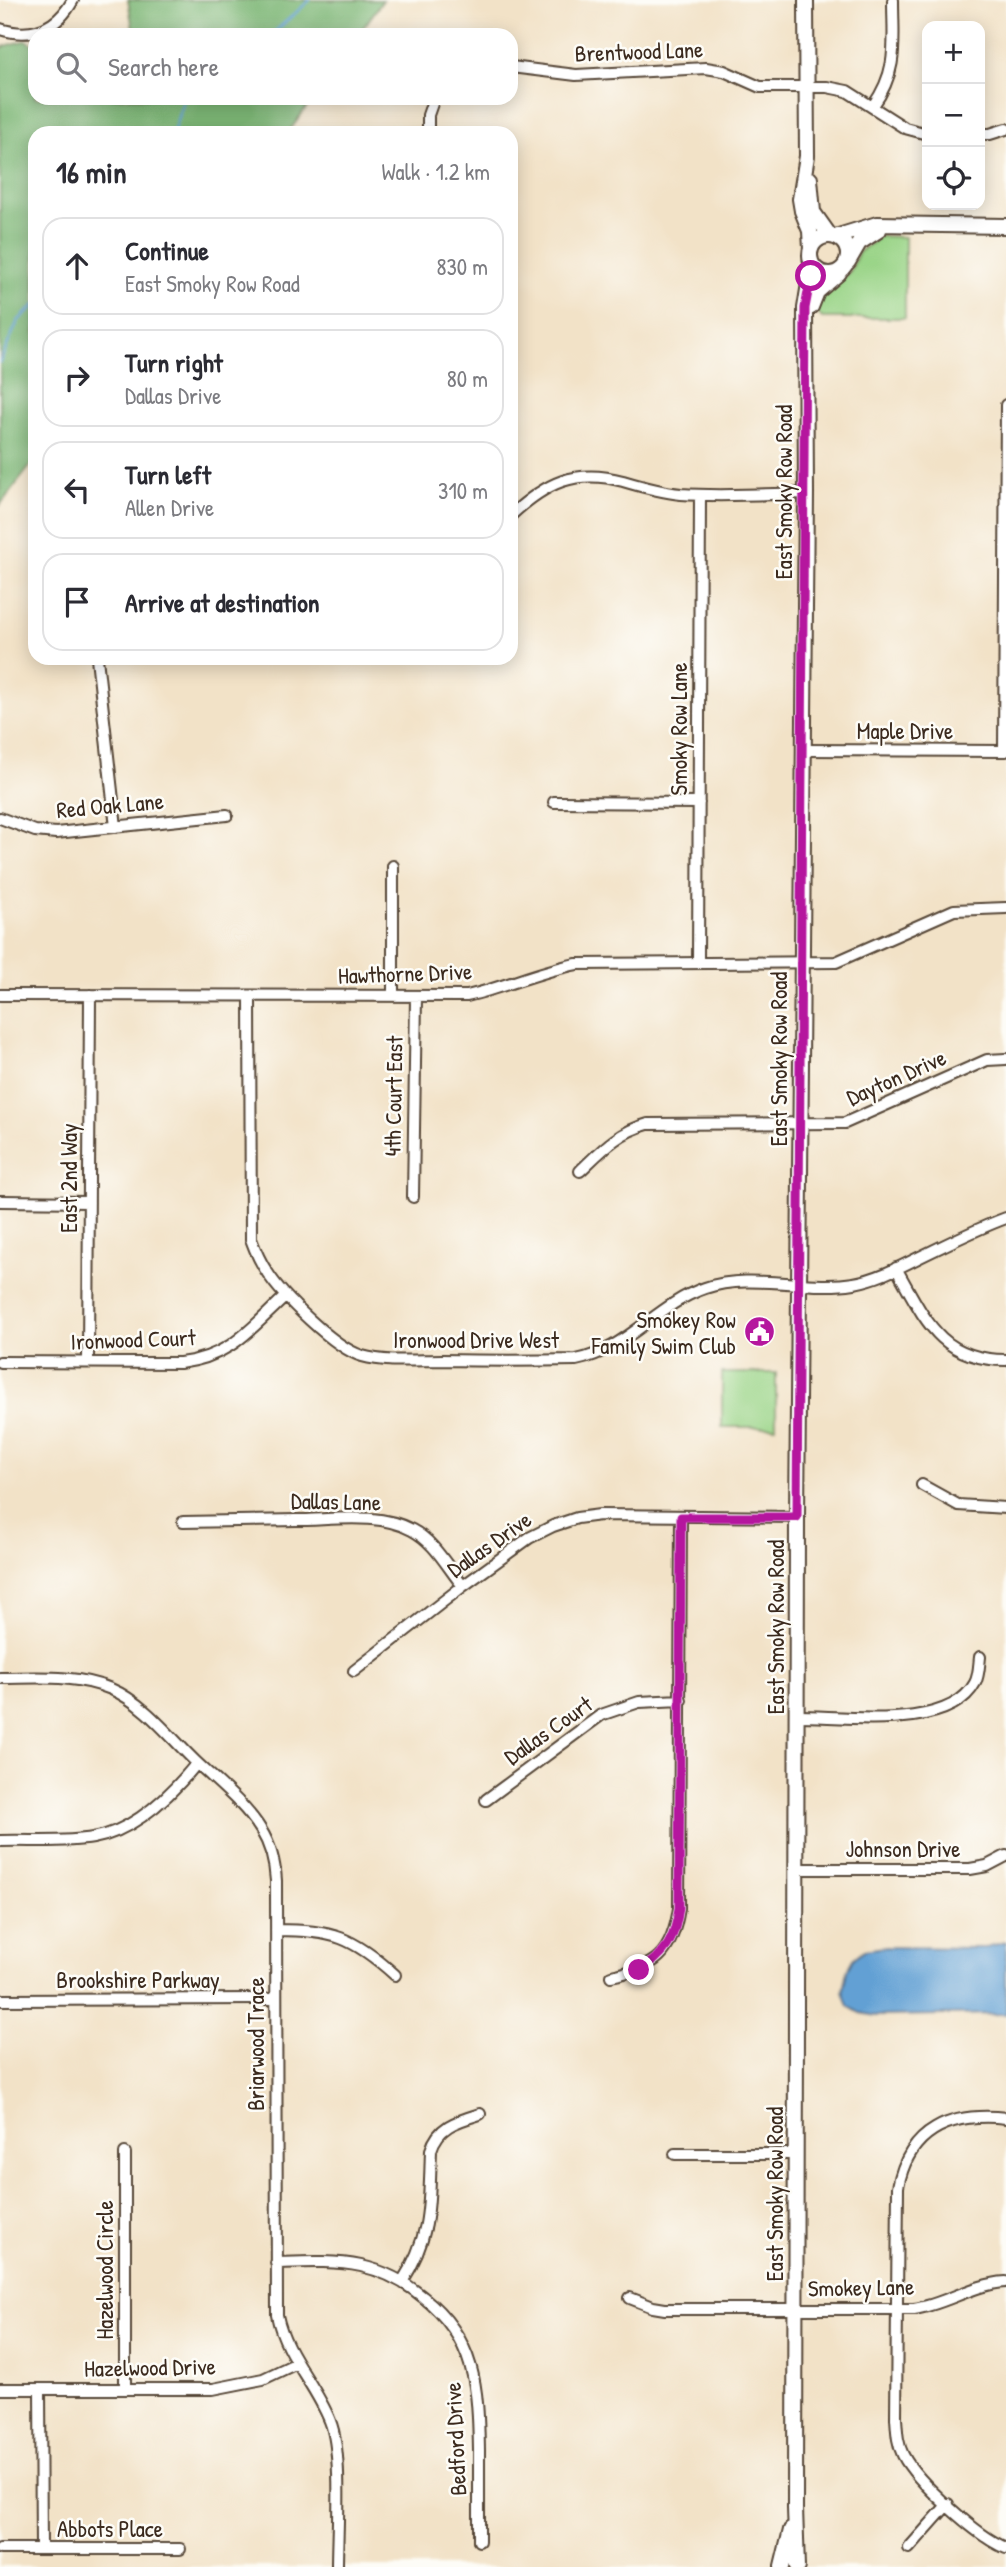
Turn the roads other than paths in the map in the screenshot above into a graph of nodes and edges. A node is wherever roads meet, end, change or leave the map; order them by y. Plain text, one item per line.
1 (74, 0) edge
2 (806, 0) edge
3 (892, 0) edge
4 (48, 28) edge
5 (0, 29) edge
6 (28, 34) edge
7 (518, 68) edge
8 (807, 87) junction
9 (431, 105) edge
10 (873, 106) junction
11 (428, 126) edge
12 (1006, 129) edge
13 (922, 133) edge
14 (985, 134) edge
15 (807, 164) junction
16 (894, 225) junction
17 (1006, 226) edge
18 (832, 236) junction
19 (811, 249) junction
20 (812, 265) junction
21 (843, 268) junction
22 (807, 326) junction
23 (1006, 405) edge
24 (806, 494) junction
25 (700, 495) junction
26 (518, 509) edge
27 (98, 665) edge
28 (803, 750) junction
29 (1005, 751) edge
30 (554, 802) dead end
31 (699, 803) junction
32 (227, 815) dead end
33 (0, 818) edge
34 (116, 827) junction
35 (393, 866) dead end
36 (1006, 908) edge
37 (698, 962) junction
38 (802, 963) junction
39 (0, 995) edge
40 (90, 995) junction
41 (250, 996) junction
42 (393, 996) junction
43 (416, 997) junction
44 (1006, 1059) edge
45 (800, 1123) junction
46 (580, 1171) dead end
47 (414, 1197) dead end
48 (0, 1201) edge
49 (89, 1202) junction
50 (1006, 1218) edge
51 (896, 1269) junction
52 (799, 1283) junction
53 (286, 1296) junction
54 (1006, 1360) edge
55 (0, 1362) edge
56 (88, 1362) junction
57 (922, 1485) dead end
58 (1006, 1508) edge
59 (681, 1517) junction
60 (797, 1517) junction
61 (183, 1522) dead end
62 (463, 1586) junction
63 (980, 1657) dead end
64 (354, 1671) dead end
65 (0, 1678) edge
66 (681, 1700) junction
67 (798, 1716) junction
68 (197, 1763) junction
69 (486, 1800) dead end
70 (0, 1840) edge
71 (1006, 1856) edge
72 (798, 1869) junction
73 (276, 1930) junction
74 (395, 1975) dead end
75 (611, 1976) dead end
76 (276, 1999) junction
77 (0, 2000) edge
78 (480, 2114) dead end
79 (1006, 2118) edge
80 (125, 2153) dead end
81 (675, 2154) dead end
82 (796, 2154) junction
83 (276, 2263) junction
84 (402, 2282) junction
85 (1006, 2282) edge
86 (630, 2298) dead end
87 (796, 2309) junction
88 (897, 2310) junction
89 (297, 2363) junction
90 (125, 2388) junction
91 (0, 2389) edge
92 (40, 2389) junction
93 (948, 2504) junction
94 (795, 2508) junction
95 (479, 2541) dead end
96 (909, 2547) dead end
97 (1006, 2548) edge
98 (0, 2549) edge
99 (41, 2549) junction
100 (180, 2549) dead end
101 (337, 2567) edge
102 (782, 2567) edge
103 (797, 2567) edge

1 - 4 street
2 - 8 street
3 - 10 street
5 - 6 street
7 - 8 street, Brentwood Lane
8 - 10 street, Brentwood Lane
8 - 15 street
9 - 11 street
10 - 13 street, Brentwood Lane
12 - 14 street
15 - 18 street
15 - 19 street
16 - 17 street
16 - 18 street
16 - 21 street, East Smoky Row Road
18 - 19 street
18 - 21 street
19 - 20 street
20 - 21 street
20 - 22 street, East Smoky Row Road
21 - 22 street, East Smoky Row Road
22 - 24 street, East Smoky Row Road
23 - 29 street
24 - 25 street
24 - 28 street, East Smoky Row Road
25 - 26 street
25 - 31 street, Smoky Row Lane
27 - 34 street
28 - 29 street, Maple Drive
28 - 38 street, East Smoky Row Road
30 - 31 street
31 - 37 street, Smoky Row Lane
32 - 34 street, Red Oak Lane
33 - 34 street, Red Oak Lane
35 - 42 street
36 - 38 street, Hawthorne Drive
37 - 38 street, Hawthorne Drive
37 - 43 street, Hawthorne Drive
38 - 45 street, East Smoky Row Road
39 - 40 street, Hawthorne Drive
40 - 41 street, Hawthorne Drive
40 - 49 street, East 2nd Way
41 - 42 street, Hawthorne Drive
41 - 53 street, Ironwood Drive West
42 - 43 street, Hawthorne Drive
43 - 47 street, 4th Court East
44 - 45 street, Dayton Drive
45 - 46 street, Dayton Drive
45 - 52 street, East Smoky Row Road
48 - 49 street
49 - 56 street, East 2nd Way
50 - 51 street, Ironwood Drive West
51 - 52 street, Ironwood Drive West
51 - 54 street
52 - 53 street, Ironwood Drive West
52 - 60 street, East Smoky Row Road
53 - 56 street, Ironwood Court
55 - 56 street, Ironwood Court
57 - 58 street
59 - 60 street, Dallas Drive
59 - 62 street, Dallas Drive
59 - 66 street
60 - 67 street, East Smoky Row Road
61 - 62 street, Dallas Lane
62 - 64 street, Dallas Drive
63 - 67 street
65 - 68 street, Briarwood Trace
66 - 69 street, Dallas Court
66 - 75 street
67 - 72 street, East Smoky Row Road
68 - 70 street
68 - 73 street, Briarwood Trace
71 - 72 street, Johnson Drive
72 - 82 street, East Smoky Row Road
73 - 74 street
73 - 76 street, Briarwood Trace
76 - 77 street, Brookshire Parkway
76 - 83 street, Briarwood Trace
78 - 84 street
79 - 88 street
80 - 90 street, Hazelwood Circle
81 - 82 street
82 - 87 street, East Smoky Row Road
83 - 84 street, Bedford Drive
83 - 89 street, Briarwood Trace
84 - 95 street, Bedford Drive
85 - 88 street, Smokey Lane
86 - 87 street, Smokey Lane
87 - 88 street, Smokey Lane
87 - 94 street, East Smoky Row Road
88 - 93 street
89 - 90 street, Hazelwood Drive
89 - 101 street, Briarwood Trace
90 - 92 street, Hazelwood Drive
91 - 92 street, Hazelwood Drive
92 - 99 street, Abbots Place
93 - 96 street
93 - 97 street
94 - 102 street
94 - 103 street
98 - 99 street, Abbots Place
99 - 100 street, Abbots Place

